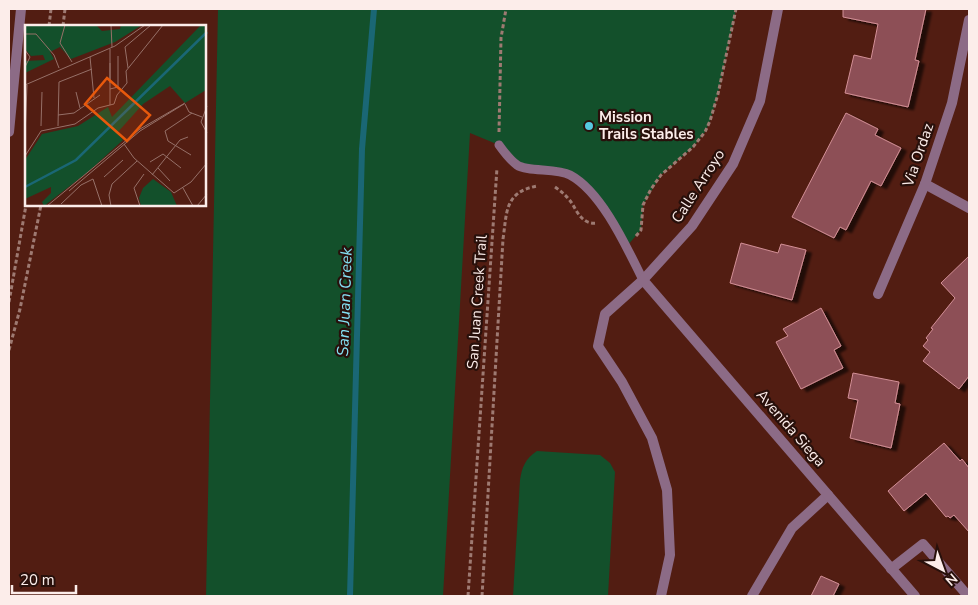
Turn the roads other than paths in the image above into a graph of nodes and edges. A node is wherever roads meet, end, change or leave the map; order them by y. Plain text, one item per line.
1 (21, 9) edge
2 (778, 9) edge
3 (969, 20) edge
4 (9, 132) edge
5 (499, 145) road end
6 (925, 184) junction
7 (969, 208) edge
8 (643, 280) junction
9 (878, 294) dead end
10 (828, 495) junction
11 (892, 569) junction
12 (661, 596) edge
13 (752, 596) edge
14 (915, 596) edge
15 (968, 596) edge

1 - 4 street
2 - 8 street, Calle Arroyo
3 - 6 street, Via Ordaz
5 - 8 lane
6 - 7 street
6 - 9 street, Via Ordaz
8 - 10 street, Avenida Siega
8 - 12 street, Calle Arroyo
10 - 11 street, Avenida Siega
10 - 13 street
11 - 14 street, Avenida Siega
11 - 15 street

